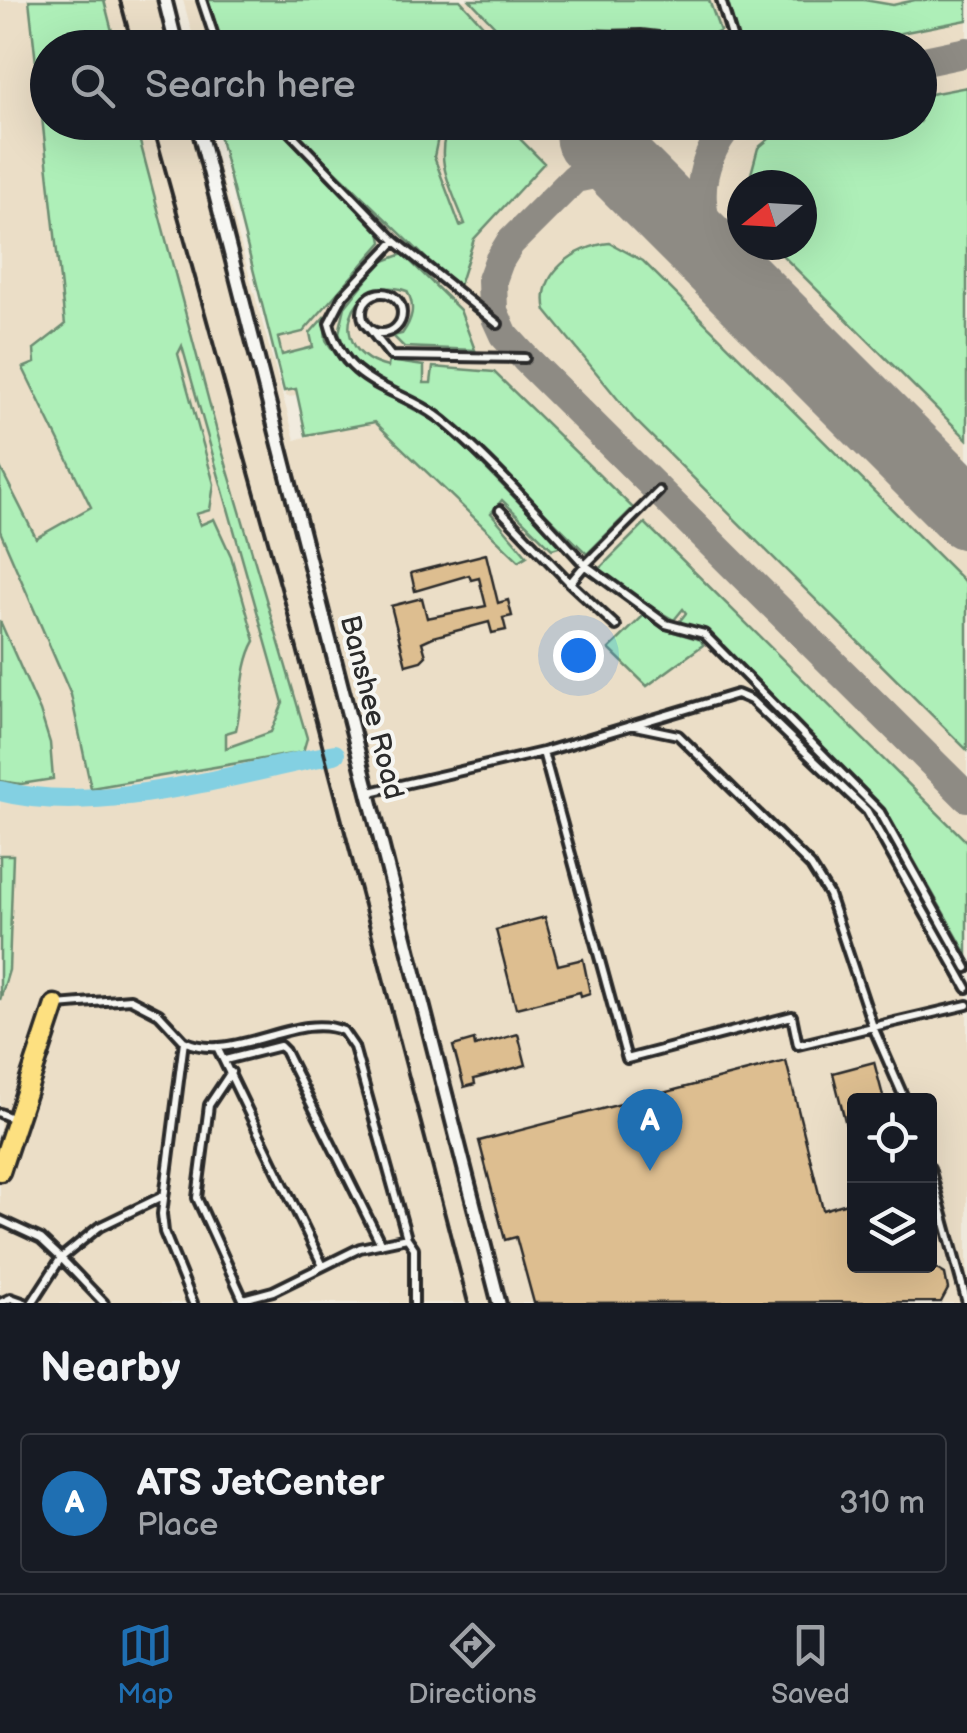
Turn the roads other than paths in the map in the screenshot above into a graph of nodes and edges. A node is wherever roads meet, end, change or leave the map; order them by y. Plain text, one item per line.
1 (165, 0) edge
2 (202, 0) edge
3 (721, 0) edge
4 (172, 30) edge
5 (212, 30) edge
6 (730, 30) edge
7 (201, 140) edge
8 (297, 140) edge
9 (395, 241) junction
10 (498, 324) dead end
11 (368, 326) junction
12 (525, 358) dead end
13 (659, 491) dead end
14 (500, 510) dead end
15 (584, 565) junction
16 (570, 582) junction
17 (616, 626) dead end
18 (628, 725) junction
19 (543, 752) junction
20 (368, 793) junction
21 (967, 968) edge
22 (967, 988) edge
23 (56, 1005) joint
24 (967, 1005) edge
25 (873, 1027) junction
26 (184, 1041) junction
27 (217, 1047) junction
28 (225, 1060) junction
29 (231, 1072) junction
30 (902, 1093) edge
31 (9, 1117) edge
32 (0, 1171) edge
33 (934, 1183) edge
34 (163, 1196) junction
35 (0, 1220) edge
36 (406, 1238) junction
37 (381, 1244) junction
38 (61, 1258) junction
39 (323, 1266) junction
40 (0, 1303) edge
41 (29, 1303) edge
42 (104, 1303) edge
43 (193, 1303) edge
44 (414, 1303) edge
45 (499, 1303) edge
46 (966, 1303) edge

1 - 4 street
2 - 5 lane
3 - 6 lane
7 - 20 street, Banshee Road
8 - 9 lane
9 - 10 lane
9 - 15 lane
11 - 11 lane
11 - 12 lane
13 - 15 lane
14 - 16 lane
15 - 16 lane
15 - 21 lane
16 - 17 lane
18 - 19 lane
18 - 22 lane
18 - 25 lane
19 - 20 lane
19 - 25 lane
20 - 45 street, Banshee Road
23 - 26 lane
23 - 31 main road
24 - 25 lane
25 - 30 lane
26 - 27 lane
26 - 34 lane
27 - 28 lane
27 - 36 lane
28 - 29 lane
28 - 37 lane
29 - 39 lane
29 - 39 lane
31 - 32 main road
33 - 46 lane
34 - 38 lane
34 - 43 lane
35 - 38 lane
36 - 37 lane
36 - 44 lane
37 - 39 lane
38 - 41 lane
38 - 42 lane
40 - 41 lane

